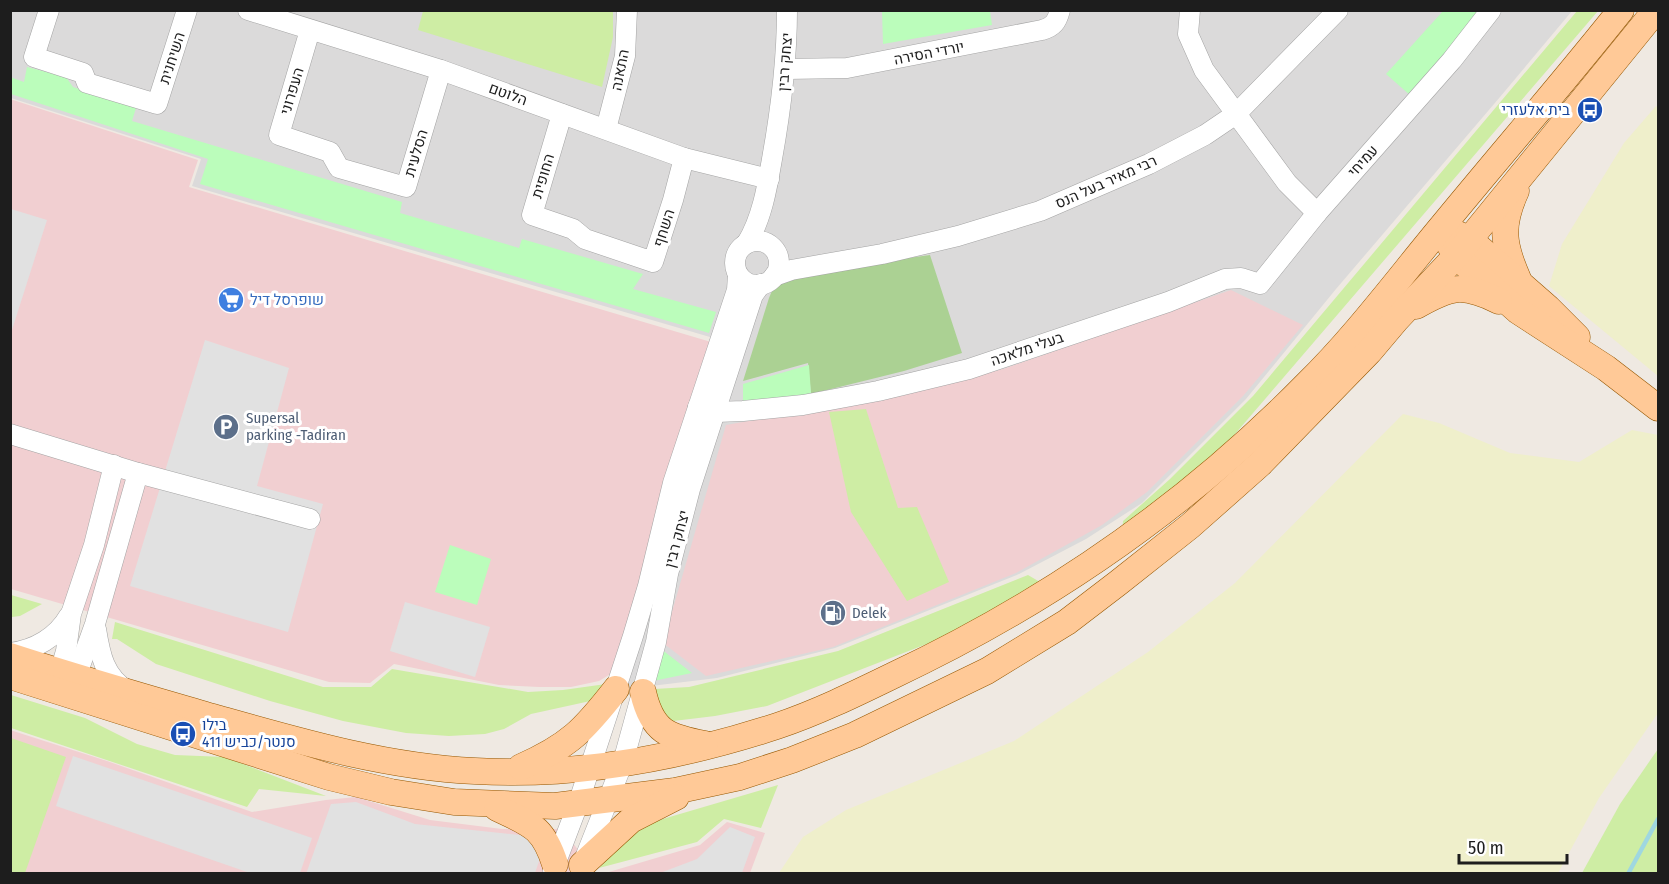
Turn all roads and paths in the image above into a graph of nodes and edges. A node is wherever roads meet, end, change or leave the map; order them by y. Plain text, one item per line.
1 (49, 10) edge
2 (187, 10) edge
3 (248, 10) edge
4 (627, 10) edge
5 (787, 10) edge
6 (1060, 10) edge
7 (1190, 10) edge
8 (1338, 10) edge
9 (1491, 10) edge
10 (1621, 10) edge
11 (1656, 10) edge
12 (310, 30) junction
13 (786, 69) junction
14 (441, 70) junction
15 (562, 114) junction
16 (1236, 114) junction
17 (606, 129) junction
18 (330, 152) joint
19 (684, 158) junction
20 (1524, 174) junction
21 (768, 181) junction
22 (1317, 213) junction
23 (1440, 228) junction
24 (585, 239) joint
25 (763, 247) junction
26 (1463, 247) junction
27 (825, 263) junction
28 (738, 275) junction
29 (768, 280) junction
30 (1520, 282) junction
31 (1518, 311) junction
32 (1396, 320) junction
33 (1606, 368) junction
34 (1659, 408) edge
35 (707, 410) junction
36 (10, 434) edge
37 (114, 465) junction
38 (138, 473) junction
39 (310, 519) dead end
40 (70, 614) junction
41 (95, 624) junction
42 (10, 654) edge
43 (10, 676) edge
44 (67, 681) junction
45 (616, 689) junction
46 (644, 692) junction
47 (133, 693) junction
48 (709, 745) junction
49 (623, 762) junction
50 (591, 766) junction
51 (510, 772) junction
52 (701, 787) junction
53 (608, 798) junction
54 (489, 804) junction
55 (578, 804) junction
56 (567, 869) edge

1 - 2 street, השיחנית
3 - 12 street, הלוטם
4 - 17 street, התאנה
5 - 13 street, יצחק רבין
6 - 13 street, יורדי הסירה
7 - 16 street
8 - 16 street, רבי מאיר בעל הנס
9 - 22 street, עמיחי
10 - 23 main road
11 - 20 main road
12 - 14 street, הלוטם
12 - 18 street, העפרוני
13 - 21 street, יצחק רבין
14 - 15 street, הלוטם
14 - 18 street, הסלעית
15 - 17 street, הלוטם
15 - 24 street, החופית
16 - 22 street
16 - 27 street, רבי מאיר בעל הנס
17 - 19 street, הלוטם
19 - 21 street, הלוטם
19 - 24 street, השחף
20 - 26 main road
20 - 30 main road
21 - 25 street, יצחק רבין
22 - 35 street, בעלי מלאכה
23 - 26 main road
23 - 48 main road
25 - 27 street, רבי מאיר בעל הנס
25 - 28 street
25 - 29 street
26 - 30 main road
26 - 31 main road
26 - 32 main road
27 - 29 street, רבי מאיר בעל הנס
28 - 29 street
28 - 35 street, יצחק רבין
29 - 35 street, יצחק רבין
30 - 33 main road
31 - 32 main road
31 - 33 main road
32 - 52 main road
33 - 34 main road
35 - 45 street, יצחק רבין
35 - 46 street, יצחק רבין
36 - 37 street
37 - 38 street
37 - 40 street
38 - 39 street
38 - 41 street
40 - 42 street
40 - 44 street
41 - 44 street
41 - 47 street
42 - 44 main road
43 - 44 main road
44 - 47 main road
44 - 54 main road
45 - 50 street, יצחק רבין
45 - 51 main road
46 - 48 main road
46 - 49 street, יצחק רבין
47 - 51 main road
48 - 49 main road
49 - 50 main road
49 - 53 street, יצחק רבין
50 - 51 main road
50 - 55 street, יצחק רבין
52 - 53 main road
52 - 56 main road
53 - 55 main road
53 - 56 street, יצחק רבין
54 - 55 main road
54 - 56 main road
55 - 56 street, יצחק רבין

